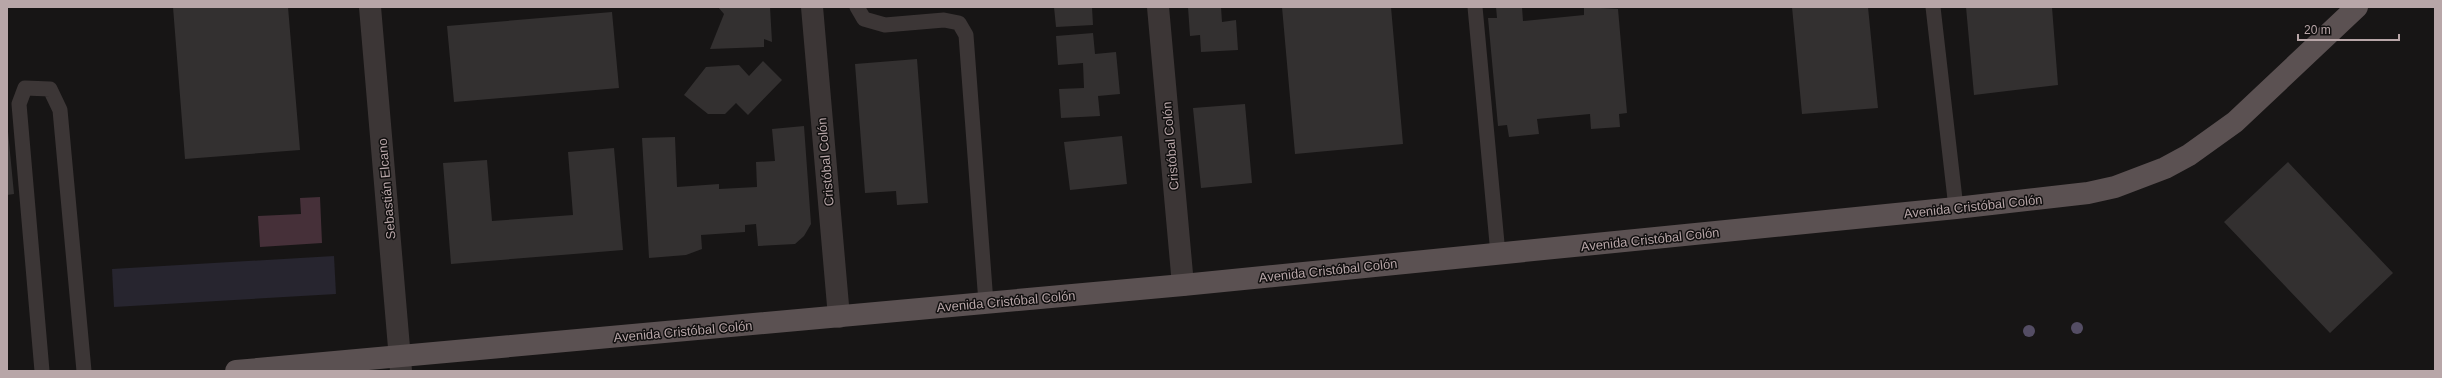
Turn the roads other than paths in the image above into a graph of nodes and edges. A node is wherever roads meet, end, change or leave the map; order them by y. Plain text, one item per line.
1 (370, 7) edge
2 (812, 7) edge
3 (857, 7) edge
4 (1158, 7) edge
5 (1475, 7) edge
6 (1933, 7) edge
7 (2357, 7) edge
8 (1956, 208) junction
9 (1498, 254) junction
10 (1183, 285) junction
11 (986, 303) junction
12 (839, 317) junction
13 (400, 364) edge
14 (42, 371) edge
15 (84, 371) edge
16 (236, 371) edge

1 - 13 street, Sebastián Elcano
2 - 12 street, Cristóbal Colón
3 - 11 lane
4 - 10 street, Cristóbal Colón
5 - 9 lane
6 - 8 lane
7 - 8 main road, Avenida Cristóbal Colón
8 - 9 main road, Avenida Cristóbal Colón
9 - 10 main road, Avenida Cristóbal Colón
10 - 11 main road, Avenida Cristóbal Colón
11 - 12 main road, Avenida Cristóbal Colón
12 - 13 main road, Avenida Cristóbal Colón
13 - 16 main road, Avenida Cristóbal Colón
14 - 15 lane

